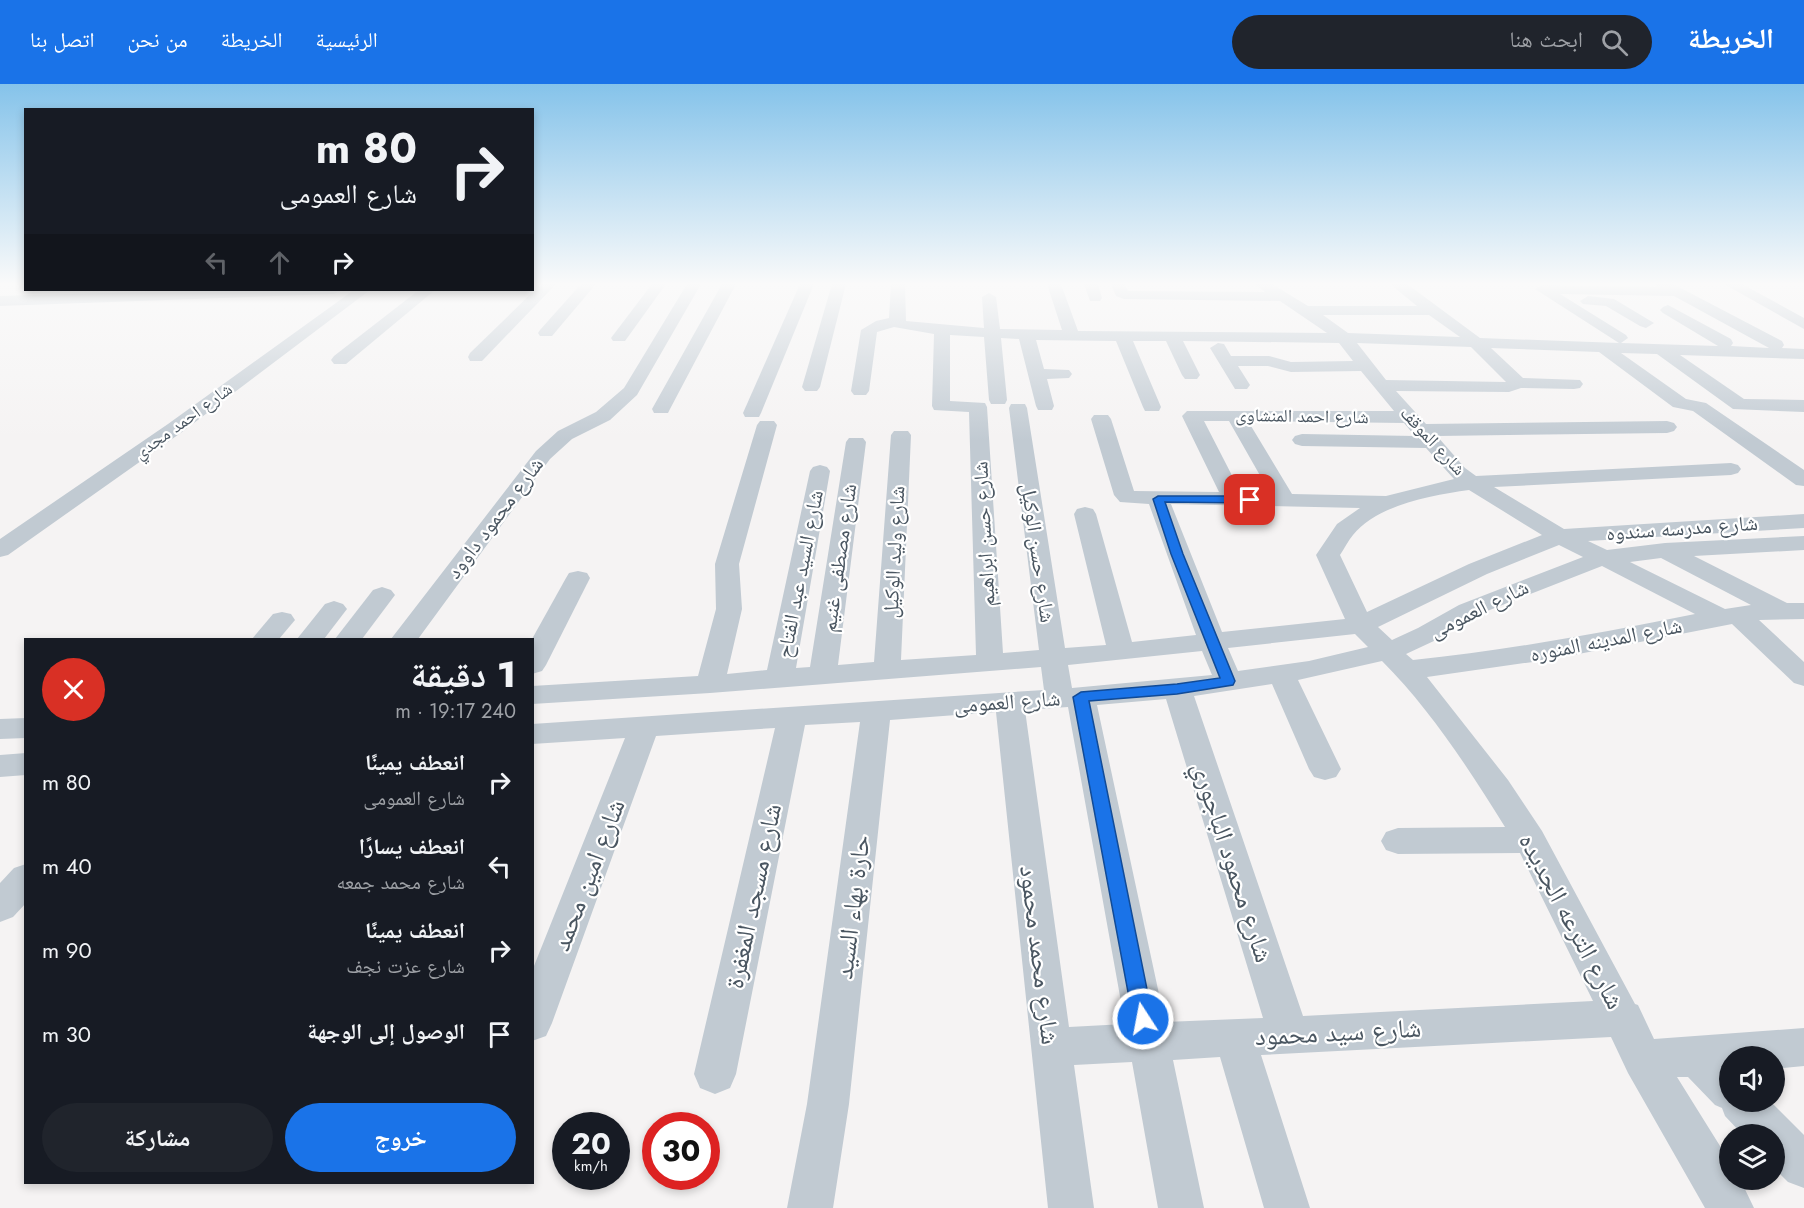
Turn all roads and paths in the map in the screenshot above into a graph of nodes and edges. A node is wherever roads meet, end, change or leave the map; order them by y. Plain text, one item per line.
1 (300, 336) edge
2 (370, 336) edge
3 (497, 336) edge
4 (663, 336) edge
5 (700, 336) edge
6 (789, 336) edge
7 (825, 336) edge
8 (868, 336) edge
9 (942, 336) edge
10 (993, 336) edge
11 (1006, 336) edge
12 (1063, 336) edge
13 (1128, 336) edge
14 (1172, 336) edge
15 (1210, 336) edge
16 (1230, 336) edge
17 (1341, 336) edge
18 (1467, 336) edge
19 (1714, 336) edge
20 (1772, 336) edge
21 (1779, 336) edge
22 (1620, 338) joint
23 (1344, 339) junction
24 (1470, 339) junction
25 (1028, 342) junction
26 (1725, 343) junction
27 (1528, 346) junction
28 (1795, 347) edge
29 (1604, 348) junction
30 (1086, 349) dead end
31 (1662, 350) junction
32 (476, 357) dead end
33 (340, 360) dead end
34 (1226, 361) junction
35 (1366, 366) junction
36 (1037, 374) junction
37 (1064, 374) dead end
38 (1191, 375) dead end
39 (1518, 383) junction
40 (1242, 385) dead end
41 (1381, 385) junction
42 (811, 387) dead end
43 (860, 391) dead end
44 (998, 405) junction
45 (1045, 406) dead end
46 (1152, 406) dead end
47 (1779, 406) junction
48 (1804, 406) edge
49 (661, 409) dead end
50 (1235, 415) junction
51 (1101, 419) dead end
52 (1804, 423) edge
53 (1667, 427) dead end
54 (1421, 430) junction
55 (901, 435) dead end
56 (856, 441) dead end
57 (1302, 441) dead end
58 (1731, 469) dead end
59 (820, 471) dead end
60 (1804, 480) edge
61 (1471, 482) junction
62 (1158, 499) junction
63 (1233, 500) junction
64 (1285, 500) junction
65 (1389, 502) junction
66 (1085, 514) dead end
67 (1804, 521) edge
68 (1560, 536) junction
69 (1804, 543) edge
70 (0, 550) edge
71 (1665, 550) junction
72 (1602, 558) junction
73 (579, 578) dead end
74 (1432, 591) junction
75 (382, 595) dead end
76 (334, 609) dead end
77 (1468, 610) junction
78 (1792, 611) edge
79 (1730, 617) junction
80 (1361, 625) junction
81 (311, 638) edge
82 (349, 638) edge
83 (405, 638) edge
84 (1213, 643) junction
85 (1120, 652) junction
86 (1052, 657) junction
87 (534, 661) edge
88 (1398, 661) junction
89 (990, 662) junction
90 (887, 669) junction
91 (1281, 674) junction
92 (823, 675) junction
93 (780, 677) junction
94 (1804, 677) edge
95 (747, 681) junction
96 (1228, 681) junction
97 (710, 684) junction
98 (1177, 689) junction
99 (534, 695) edge
100 (1070, 698) junction
101 (1009, 702) junction
102 (876, 711) junction
103 (792, 717) junction
104 (745, 720) junction
105 (644, 727) junction
106 (24, 728) edge
107 (0, 729) edge
108 (534, 734) edge
109 (24, 764) edge
110 (0, 766) edge
111 (1325, 769) dead end
112 (1530, 840) junction
113 (1398, 841) dead end
114 (24, 880) edge
115 (0, 907) edge
116 (534, 1018) edge
117 (1623, 1018) junction
118 (1289, 1035) junction
119 (1235, 1038) junction
120 (1147, 1042) junction
121 (1052, 1047) junction
122 (1804, 1047) edge
123 (1697, 1057) junction
124 (1643, 1059) junction
125 (715, 1074) dead end
126 (1719, 1079) edge
127 (1751, 1112) edge
128 (1762, 1124) edge
129 (1785, 1147) edge
130 (1804, 1166) edge
131 (810, 1208) edge
132 (1071, 1208) edge
133 (1181, 1208) edge
134 (1287, 1208) edge
135 (1731, 1208) edge

1 - 70 street, شارع احمد مجدي
2 - 33 street
3 - 32 street
4 - 83 street, شارع محمود داوود
5 - 49 street
6 - 97 street
7 - 42 street
8 - 43 street
9 - 44 street
10 - 44 street
11 - 25 street
12 - 25 street
13 - 46 street
14 - 38 street
15 - 34 street
16 - 23 street
17 - 23 street, شارع الموقف
18 - 24 street
19 - 26 street
20 - 28 street
21 - 28 street
22 - 24 street
22 - 26 street
23 - 24 street
23 - 35 street, شارع الموقف
24 - 27 street
24 - 39 street
25 - 30 street
25 - 36 street
26 - 28 street
27 - 29 street
27 - 39 street
28 - 31 street
29 - 31 street
29 - 60 street
31 - 47 street
34 - 35 street
34 - 40 street
35 - 41 street, شارع الموقف
36 - 37 street
36 - 45 street
39 - 41 street
41 - 54 street, شارع الموقف
44 - 86 street, شارع حسن الوكيل
44 - 89 street, شارع حسن ابراهيم
47 - 48 street
47 - 52 street
50 - 54 street, شارع احمد المنشاوى
50 - 63 street, شارع احمد المنشاوى
50 - 64 street
51 - 62 street
53 - 54 street
54 - 57 street
54 - 61 street, شارع الموقف
55 - 90 street, شارع وليد الوكيل
56 - 92 street, شارع مصطفى غنيم
58 - 61 street
59 - 93 street, شارع السيد عبد الفتاح
61 - 65 street
61 - 68 street, شارع الموقف
62 - 63 street
62 - 84 street
63 - 64 street
64 - 65 street
65 - 80 street, شارع الترعه الجديده
66 - 85 street
67 - 68 street, شارع مدرسه سندوه
68 - 72 street, شارع الموقف
68 - 74 street, شارع العمومى
69 - 71 street, شارع مدرسه سندوه
71 - 72 street, شارع مدرسه سندوه
71 - 78 street
72 - 77 street, شارع العمومى
72 - 79 street, شارع الموقف
73 - 87 street
74 - 77 street
74 - 80 street, شارع العمومى
75 - 82 street
76 - 81 street
77 - 88 street, شارع العمومى
78 - 79 street, شارع المدينه المنوره
79 - 88 street, شارع المدينه المنوره
79 - 94 street, شارع الموقف
80 - 84 street, شارع العمومى
80 - 88 street, شارع الترعه الجديده
84 - 85 street, شارع العمومى
84 - 96 street
85 - 86 street, شارع العمومى
86 - 89 street, شارع العمومى
86 - 100 street, شارع حسن الوكيل
88 - 91 street, شارع العمومى
88 - 112 street, شارع الترعه الجديده
89 - 90 street, شارع العمومى
90 - 92 street, شارع العمومى
91 - 96 street, شارع العمومى
91 - 111 street
92 - 93 street, شارع العمومى
93 - 95 street, شارع العمومى
95 - 97 street, شارع العمومى
95 - 104 street
96 - 98 street, شارع العمومى
97 - 99 street, شارع العمومى
98 - 100 street, شارع العمومى
98 - 118 street, شارع محمود الباجوري
100 - 101 street, شارع العمومى
100 - 120 street, شارع حسن الوكيل
101 - 102 street, شارع العمومى
101 - 121 street, شارع محمد محمود
102 - 103 street, شارع العمومى
102 - 131 street, حارة بهاء السيد
103 - 104 street, شارع العمومى
103 - 125 street, شارع مسجد المغفرة
104 - 105 street, شارع العمومى
105 - 108 street, شارع العمومى
105 - 116 street, شارع امين محمد
106 - 107 street
109 - 110 street
112 - 113 street
112 - 117 street, شارع الترعه الجديده
114 - 115 street
117 - 118 street, شارع سيد محمود
117 - 124 street, شارع الترعه الجديده
118 - 119 street, شارع سيد محمود
119 - 120 street, شارع سيد محمود
119 - 134 street
120 - 121 street, شارع سيد محمود
120 - 133 street, شارع حسن الوكيل
121 - 132 street, شارع محمد محمود
122 - 123 street
123 - 124 street
123 - 126 street
124 - 135 street, شارع الترعه الجديده
127 - 128 street
129 - 130 street

